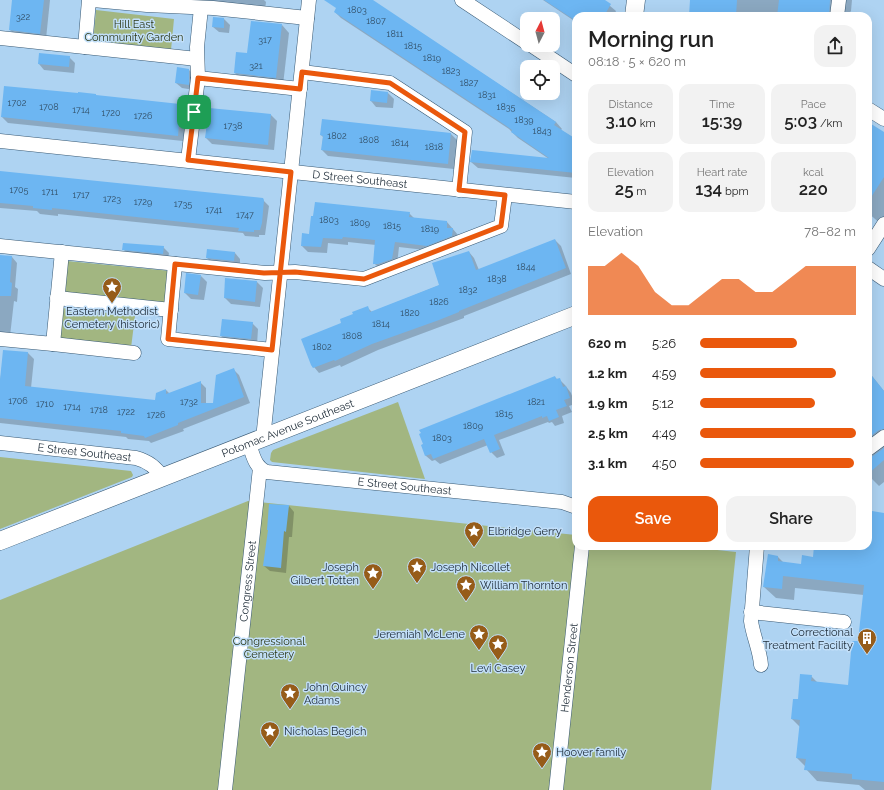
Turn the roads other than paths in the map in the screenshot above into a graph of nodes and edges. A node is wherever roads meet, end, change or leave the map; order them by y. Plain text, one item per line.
1 (89, 0) edge
2 (93, 0) edge
3 (309, 0) edge
4 (462, 0) edge
5 (636, 0) edge
6 (839, 0) edge
7 (147, 3) edge
8 (201, 8) junction
9 (634, 12) edge
10 (838, 12) edge
11 (308, 18) junction
12 (0, 38) edge
13 (520, 38) edge
14 (85, 47) junction
15 (542, 52) edge
16 (197, 59) junction
17 (302, 72) junction
18 (572, 72) edge
19 (198, 78) junction
20 (300, 89) junction
21 (872, 112) edge
22 (884, 119) edge
23 (0, 141) edge
24 (188, 160) junction
25 (291, 172) junction
26 (459, 190) junction
27 (505, 195) junction
28 (572, 202) edge
29 (884, 224) edge
30 (872, 243) edge
31 (0, 246) edge
32 (62, 252) junction
33 (175, 264) junction
34 (872, 271) edge
35 (280, 273) junction
36 (884, 279) edge
37 (57, 298) junction
38 (170, 310) junction
39 (572, 317) edge
40 (0, 339) edge
41 (53, 344) junction
42 (272, 350) junction
43 (134, 353) dead end
44 (884, 437) edge
45 (256, 441) junction
46 (0, 443) edge
47 (872, 446) edge
48 (260, 468) junction
49 (162, 477) junction
50 (572, 506) edge
51 (0, 541) edge
52 (582, 550) edge
53 (757, 550) edge
54 (751, 612) junction
55 (844, 622) dead end
56 (761, 665) dead end
57 (225, 790) edge
58 (556, 790) edge

1 - 14 street
2 - 7 street
3 - 11 street
4 - 13 street
5 - 9 main road
6 - 10 street
7 - 8 street
8 - 11 street
8 - 16 street
11 - 17 street
12 - 14 street
14 - 16 street
15 - 18 street
16 - 19 street
17 - 20 street
17 - 26 street
19 - 20 street
19 - 24 street
20 - 25 street
21 - 22 street
23 - 24 street, D Street Southeast
24 - 25 street, D Street Southeast
25 - 26 street, D Street Southeast
25 - 35 street
26 - 27 street, D Street Southeast
27 - 28 street, D Street Southeast
27 - 35 street
29 - 30 street
31 - 32 street
32 - 33 street
32 - 37 street
33 - 35 street
33 - 38 street
34 - 36 street
35 - 42 street
37 - 38 street
37 - 41 street
38 - 42 street
39 - 45 main road, Potomac Avenue Southeast
40 - 41 street
41 - 43 street
42 - 45 street
44 - 47 street
45 - 48 street
45 - 49 main road, Potomac Avenue Southeast
46 - 49 street, E Street Southeast
48 - 50 street, E Street Southeast
48 - 57 street, Congress Street
49 - 51 main road, Potomac Avenue Southeast
52 - 58 street, Henderson Street
53 - 54 street
54 - 55 street
54 - 56 street

